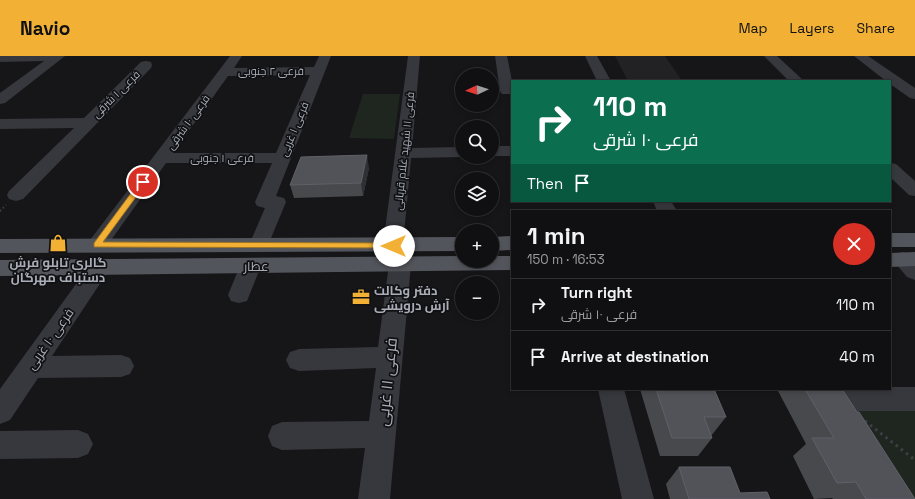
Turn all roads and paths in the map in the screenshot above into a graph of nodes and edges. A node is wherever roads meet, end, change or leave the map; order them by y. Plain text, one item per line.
1 (236, 56) edge
2 (252, 56) edge
3 (325, 56) edge
4 (414, 56) edge
5 (501, 56) edge
6 (591, 56) edge
7 (770, 56) edge
8 (860, 56) edge
9 (58, 57) edge
10 (0, 58) edge
11 (146, 65) dead end
12 (318, 71) junction
13 (224, 72) junction
14 (603, 80) edge
15 (796, 80) edge
16 (0, 83) edge
17 (23, 83) junction
18 (508, 91) dead end
19 (915, 95) edge
20 (0, 100) edge
21 (87, 122) junction
22 (0, 124) edge
23 (511, 151) edge
24 (455, 152) edge
25 (499, 152) edge
26 (404, 153) junction
27 (162, 158) junction
28 (282, 158) junction
29 (891, 169) edge
30 (915, 191) edge
31 (16, 195) dead end
32 (891, 240) edge
33 (915, 240) edge
34 (511, 243) edge
35 (499, 244) edge
36 (259, 245) junction
37 (455, 245) edge
38 (0, 246) edge
39 (397, 255) junction
40 (99, 256) junction
41 (511, 263) edge
42 (250, 266) junction
43 (0, 268) edge
44 (239, 295) dead end
45 (390, 357) junction
46 (299, 360) dead end
47 (121, 366) dead end
48 (31, 367) junction
49 (611, 390) edge
50 (835, 394) edge
51 (915, 399) edge
52 (0, 411) edge
53 (854, 426) edge
54 (382, 434) junction
55 (282, 436) dead end
56 (78, 444) dead end
57 (0, 445) edge
58 (915, 460) edge
59 (374, 499) edge
60 (638, 499) edge

1 - 2 street
1 - 13 street, فرعی ۱۰ شرقی
3 - 12 street, فرعی ۱ غربی
4 - 26 street, فرعی ۱۱ شهید غلام قربانی
5 - 18 street
6 - 14 street
7 - 15 street
8 - 19 street
9 - 10 street
9 - 17 street
11 - 21 street, فرعی ۱ شرقی
12 - 13 street, فرعی ۲ جنوبی
12 - 28 street, فرعی ۱ غربی
13 - 27 street, فرعی ۱۰ شرقی
16 - 17 street
17 - 20 street
21 - 22 street
21 - 31 street
23 - 25 street
24 - 26 street
26 - 39 street, فرعی ۱۱ شهید غلام قربانی
27 - 28 street, فرعی ۱ جنوبی
27 - 40 street, فرعی ۱۰ شرقی
28 - 36 street, فرعی ۱ غربی
29 - 30 street
32 - 33 main road
34 - 35 main road
36 - 39 main road, عطار
36 - 40 main road, عطار
37 - 39 main road, عطار
38 - 40 main road, عطار
39 - 41 main road, عطار
39 - 42 main road, عطار
39 - 45 street, فرعی ۱۱ غربی
40 - 42 main road, عطار
40 - 43 main road, عطار
40 - 48 street, فرعی ۱۰ غربی
42 - 44 street
45 - 46 street
45 - 54 street, فرعی ۱۱ غربی
47 - 48 street
48 - 52 street, فرعی ۱۰ غربی
49 - 60 street
50 - 51 street
50 - 53 street
50 - 58 path
54 - 55 street
54 - 59 street, فرعی ۱۱ غربی
56 - 57 street

